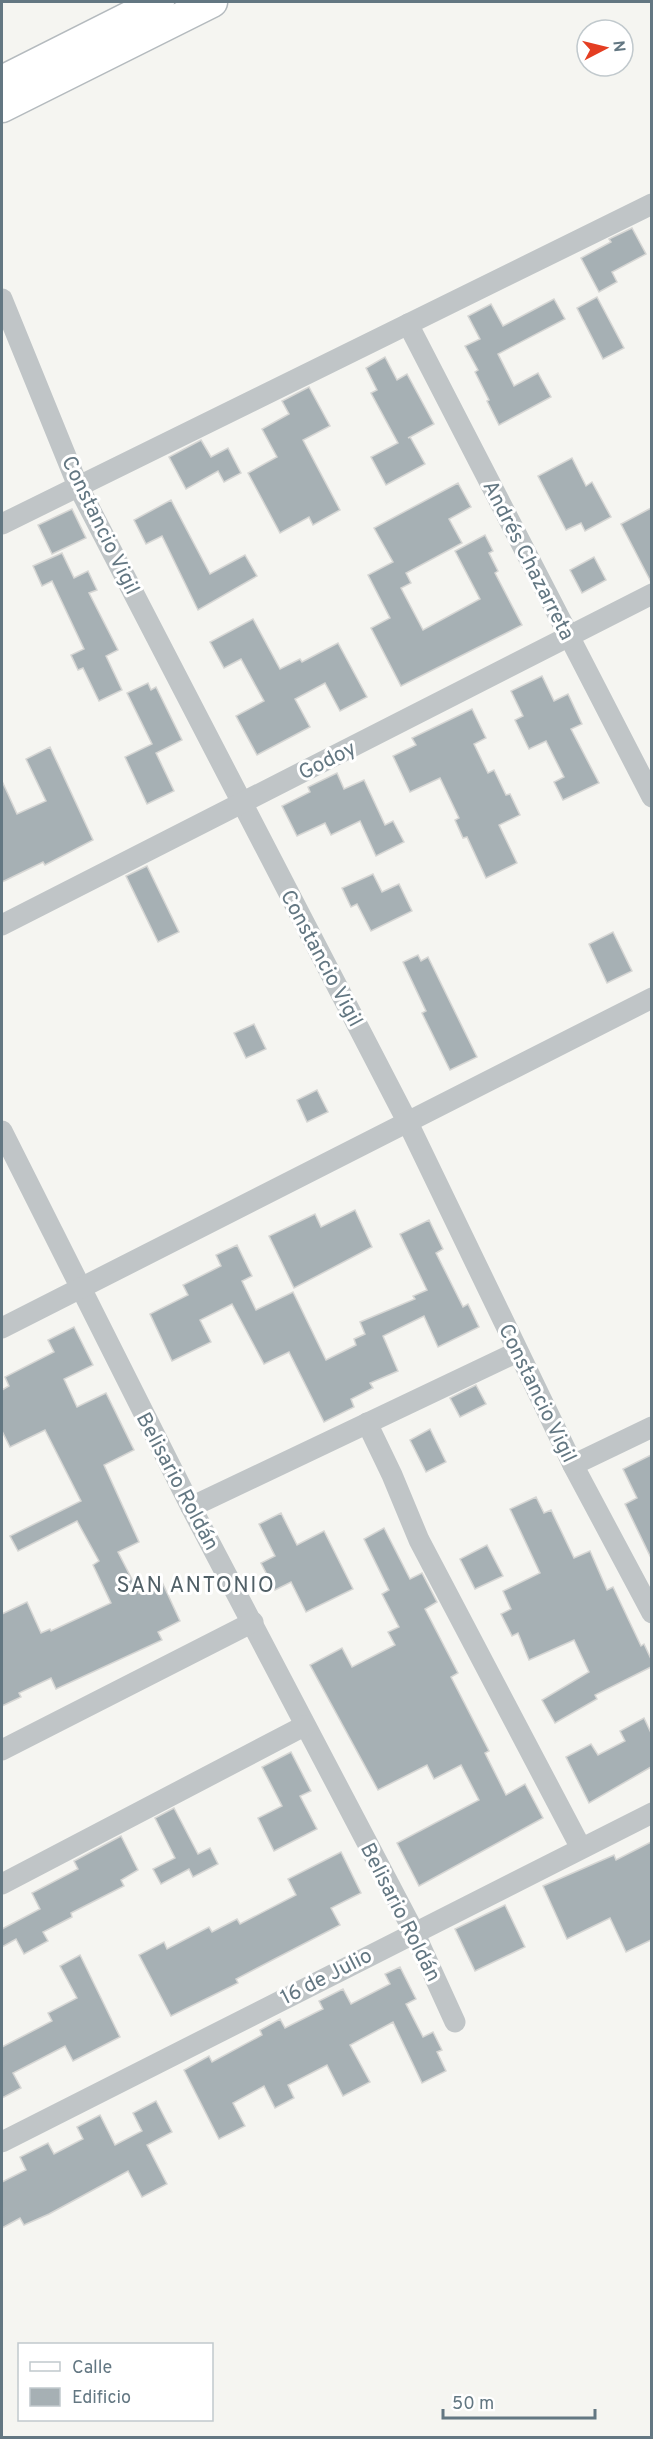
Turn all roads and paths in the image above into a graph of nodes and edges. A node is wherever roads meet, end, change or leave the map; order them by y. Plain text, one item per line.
1 (212, 2) edge
2 (142, 5) edge
3 (2, 81) edge
4 (2, 107) edge
5 (651, 204) edge
6 (2, 299) edge
7 (408, 324) junction
8 (78, 486) junction
9 (2, 524) edge
10 (651, 594) edge
11 (568, 637) junction
12 (651, 797) edge
13 (241, 803) junction
14 (2, 925) edge
15 (651, 998) edge
16 (408, 1123) junction
17 (2, 1131) edge
18 (80, 1289) junction
19 (2, 1328) edge
20 (517, 1352) junction
21 (367, 1423) junction
22 (651, 1427) edge
23 (573, 1465) junction
24 (191, 1507) junction
25 (651, 1613) edge
26 (253, 1622) junction
27 (304, 1726) junction
28 (2, 1750) edge
29 (651, 1813) edge
30 (581, 1848) junction
31 (2, 1884) edge
32 (414, 1932) junction
33 (455, 2022) dead end
34 (2, 2142) edge

1 - 4 main road
2 - 3 main road
5 - 7 street
6 - 8 street, Constancio Vigil
7 - 8 street
7 - 11 street, Andrés Chazarreta
8 - 9 street
8 - 13 street, Constancio Vigil
10 - 11 street, Godoy
11 - 12 street, Andrés Chazarreta
11 - 13 street, Godoy
13 - 14 street, Godoy
13 - 16 street, Constancio Vigil
15 - 16 street
16 - 18 street
16 - 20 street, Constancio Vigil
17 - 18 street, Belisario Roldán
18 - 19 street
18 - 24 street, Belisario Roldán
20 - 21 street
20 - 23 street, Constancio Vigil
21 - 24 street
21 - 30 street
22 - 23 street
23 - 25 street, Constancio Vigil
24 - 26 street, Belisario Roldán
26 - 27 street, Belisario Roldán
26 - 28 street
27 - 31 street
27 - 32 street, Belisario Roldán
29 - 30 street, 16 de Julio
30 - 32 street, 16 de Julio
32 - 33 street, Belisario Roldán
32 - 34 street, 16 de Julio

